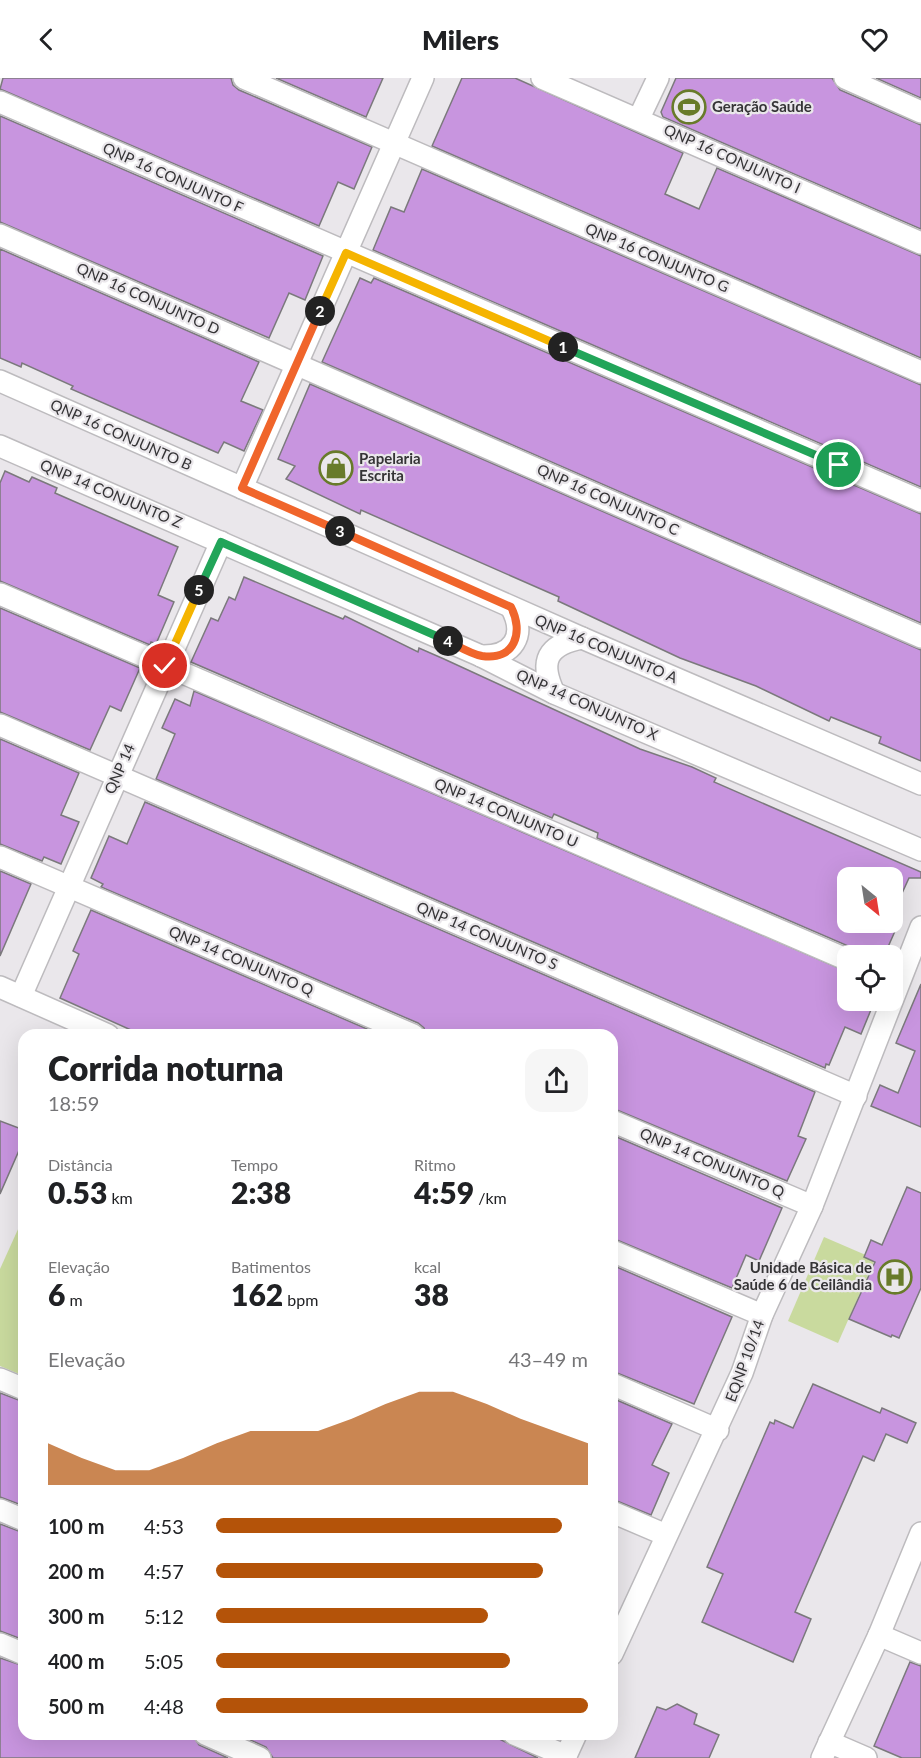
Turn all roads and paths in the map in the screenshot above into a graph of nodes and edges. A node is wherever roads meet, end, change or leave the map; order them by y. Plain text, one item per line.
1 (244, 78) edge
2 (423, 78) edge
3 (542, 78) edge
4 (658, 78) edge
5 (845, 78) edge
6 (0, 102) edge
7 (921, 112) edge
8 (639, 118) junction
9 (393, 144) junction
10 (0, 235) edge
11 (921, 243) edge
12 (346, 253) junction
13 (296, 364) junction
14 (921, 372) edge
15 (0, 381) edge
16 (0, 446) edge
17 (242, 488) junction
18 (921, 501) edge
19 (221, 542) junction
20 (0, 594) edge
21 (511, 607) junction
22 (921, 637) edge
23 (582, 638) junction
24 (481, 656) junction
25 (165, 666) junction
26 (554, 693) junction
27 (0, 725) edge
28 (117, 776) junction
29 (921, 784) edge
30 (921, 850) edge
31 (0, 857) edge
32 (68, 887) junction
33 (921, 928) edge
34 (837, 955) edge
35 (903, 966) edge
36 (0, 987) edge
37 (21, 996) junction
38 (886, 1011) edge
39 (95, 1029) edge
40 (399, 1029) edge
41 (856, 1096) junction
42 (618, 1123) edge
43 (812, 1206) junction
44 (618, 1254) edge
45 (762, 1315) junction
46 (0, 1379) edge
47 (18, 1386) edge
48 (618, 1387) edge
49 (718, 1430) junction
50 (0, 1510) edge
51 (618, 1515) edge
52 (18, 1518) edge
53 (921, 1533) edge
54 (666, 1535) junction
55 (879, 1635) junction
56 (618, 1638) edge
57 (0, 1644) edge
58 (18, 1652) edge
59 (921, 1653) edge
60 (219, 1740) edge
61 (528, 1740) edge
62 (573, 1740) edge
63 (826, 1750) edge
64 (566, 1757) edge
65 (260, 1758) edge
66 (866, 1758) edge

1 - 9 street, QNP 16 CONJUNTO G
2 - 9 street
3 - 8 street, QNP 16 CONJUNTO I
4 - 8 street
5 - 7 street
6 - 12 street, QNP 16 CONJUNTO F
8 - 11 street, QNP 16 CONJUNTO I
9 - 12 street
9 - 14 street, QNP 16 CONJUNTO G
10 - 13 street, QNP 16 CONJUNTO D
12 - 13 street
12 - 18 street, QNP 16 CONJUNTO F
13 - 17 street
13 - 22 street, QNP 16 CONJUNTO C
15 - 17 street, QNP 16 CONJUNTO B
16 - 19 street, QNP 14 CONJUNTO Z
17 - 21 street, QNP 16 CONJUNTO A
19 - 24 street, QNP 14 CONJUNTO X
19 - 25 street, QNP 14
20 - 25 street, QNP 14 CONJUNTO U
21 - 23 street, QNP 16 CONJUNTO A
21 - 24 street
23 - 26 street
23 - 29 street, QNP 16 CONJUNTO A
24 - 26 street, QNP 14 CONJUNTO X
25 - 28 street, QNP 14
25 - 34 street, QNP 14 CONJUNTO U
26 - 30 street, QNP 14 CONJUNTO X
27 - 28 street, QNP 14 CONJUNTO S
28 - 32 street, QNP 14
28 - 41 street, QNP 14 CONJUNTO S
31 - 32 street, QNP 14 CONJUNTO Q
32 - 37 street, QNP 14
32 - 40 street, QNP 14 CONJUNTO Q
33 - 35 street, EQNP 10/14
36 - 37 street
37 - 39 street
38 - 41 street, EQNP 10/14
41 - 43 street, EQNP 10/14
42 - 43 street, QNP 14 CONJUNTO Q
43 - 45 street, EQNP 10/14
44 - 45 street
45 - 49 street, EQNP 10/14
46 - 47 street
48 - 49 street
49 - 54 street, EQNP 10/14
50 - 52 street
51 - 54 street
53 - 55 street
54 - 56 street, EQNP 10/14
55 - 59 street
55 - 63 street
57 - 58 street
60 - 65 street
61 - 64 street
62 - 64 street
63 - 66 street

